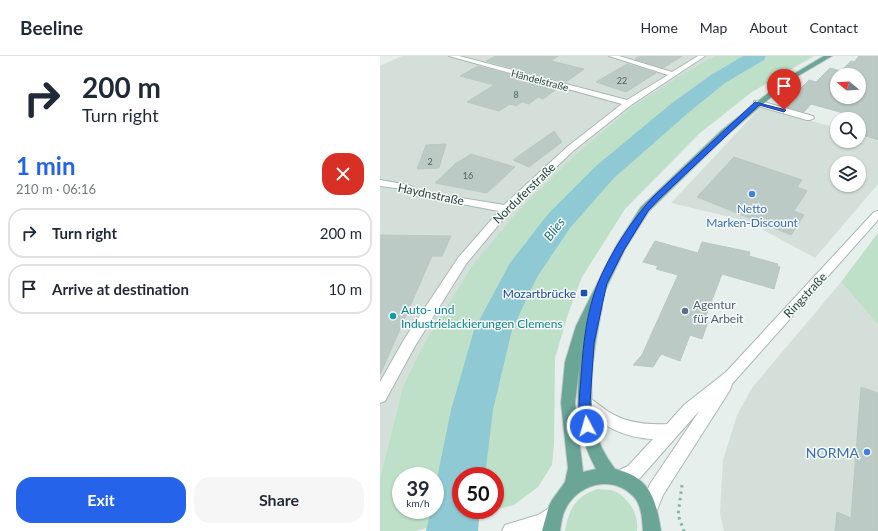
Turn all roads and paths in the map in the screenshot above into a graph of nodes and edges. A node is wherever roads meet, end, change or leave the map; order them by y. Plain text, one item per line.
1 (452, 56) edge
2 (612, 56) edge
3 (702, 56) edge
4 (829, 56) edge
5 (672, 74) junction
6 (628, 103) junction
7 (758, 103) junction
8 (810, 118) dead end
9 (380, 183) edge
10 (506, 208) junction
11 (878, 214) edge
12 (602, 283) junction
13 (731, 376) junction
14 (380, 396) edge
15 (585, 403) junction
16 (669, 431) junction
17 (615, 477) junction
18 (685, 480) dead end
19 (573, 486) junction
20 (649, 509) junction
21 (554, 514) junction
22 (515, 530) edge
23 (551, 531) edge
24 (652, 531) edge
25 (684, 531) edge

1 - 6 street, Händelstraße
2 - 5 street
3 - 5 street, Norduferstraße
4 - 7 main road
5 - 6 street, Norduferstraße
6 - 10 street, Norduferstraße
7 - 8 street
7 - 12 main road
9 - 10 street, Haydnstraße
10 - 14 street, Norduferstraße
11 - 13 street, Ringstraße
12 - 15 main road
12 - 19 main road
13 - 16 street, Ringstraße
13 - 20 street, Ringstraße
15 - 16 street
15 - 17 main road
16 - 17 street, Ringstraße
17 - 19 main road
17 - 20 main road
18 - 25 path
19 - 21 main road
20 - 24 main road
21 - 22 street
21 - 23 main road

